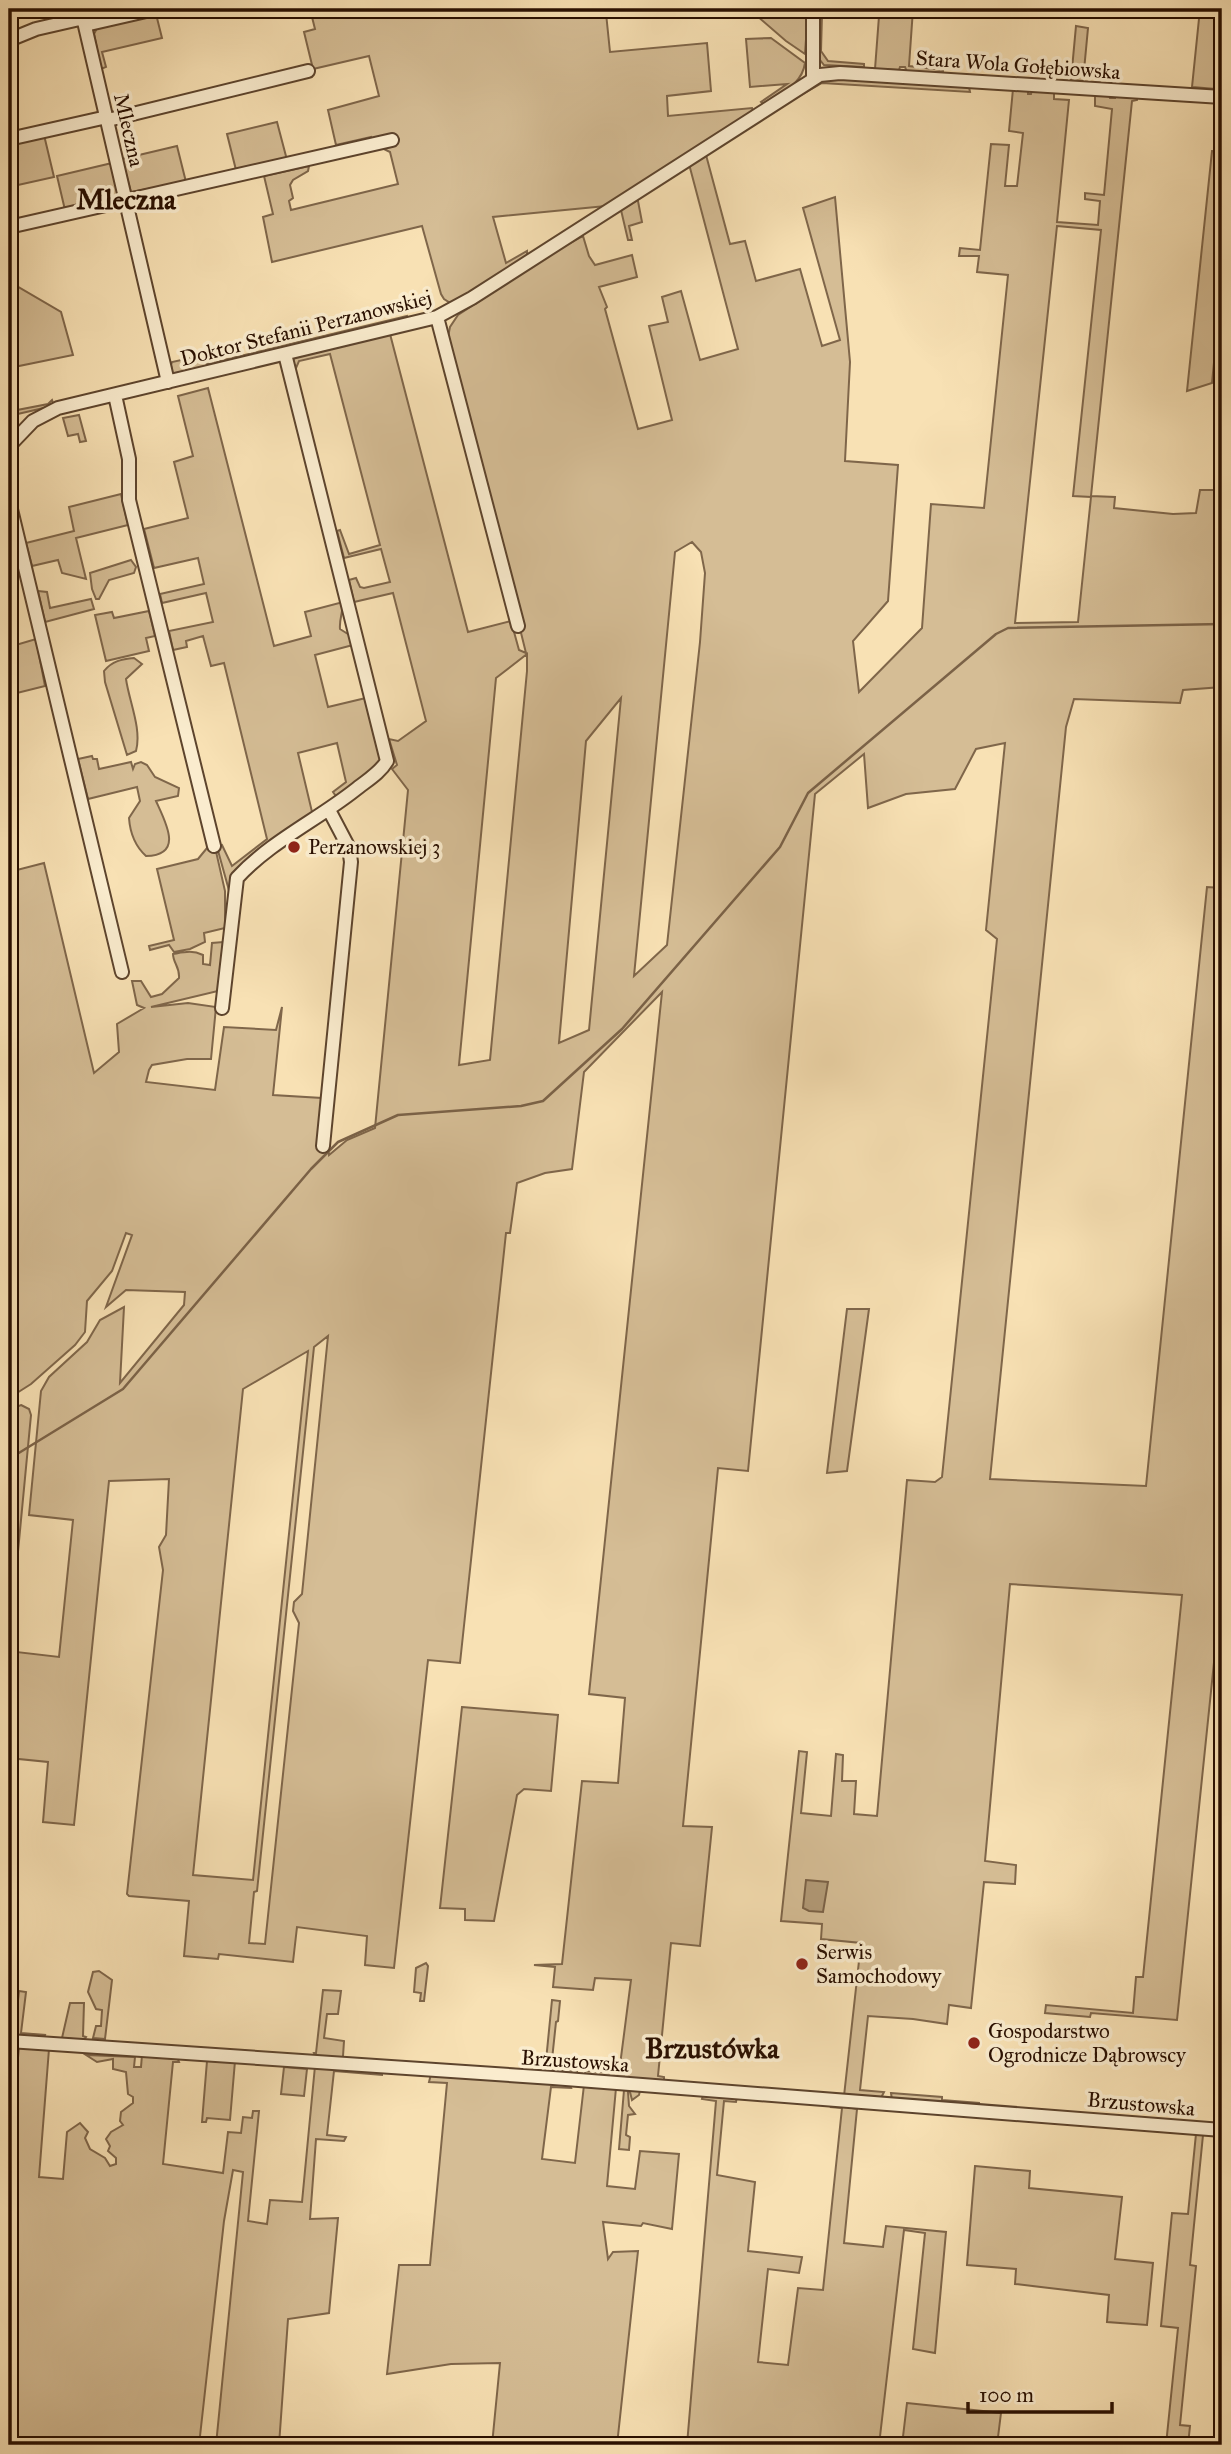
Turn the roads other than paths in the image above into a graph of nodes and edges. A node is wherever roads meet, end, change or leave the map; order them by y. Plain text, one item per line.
1 (155, 9) edge
2 (813, 9) edge
3 (83, 17) edge
4 (9, 40) edge
5 (308, 71) dead end
6 (813, 78) junction
7 (1222, 97) edge
8 (107, 118) junction
9 (9, 139) edge
10 (392, 140) dead end
11 (126, 200) junction
12 (9, 227) edge
13 (437, 317) junction
14 (285, 354) junction
15 (168, 382) junction
16 (115, 396) junction
17 (9, 446) edge
18 (9, 501) edge
19 (518, 626) dead end
20 (329, 810) junction
21 (214, 846) dead end
22 (122, 972) dead end
23 (222, 1008) dead end
24 (323, 1146) dead end
25 (9, 2041) edge
26 (1222, 2130) edge

1 - 3 street
2 - 6 street
3 - 4 street
3 - 8 street, Mleczna
5 - 8 street
6 - 7 street, Stara Wola Gołębiowska
6 - 13 street, Doktor Stefanii Perzanowskiej
8 - 9 street
8 - 11 street, Mleczna
10 - 11 street
11 - 12 street
11 - 15 street, Mleczna
13 - 14 street, Doktor Stefanii Perzanowskiej
13 - 19 street
14 - 15 street, Doktor Stefanii Perzanowskiej
14 - 20 street
15 - 16 street, Doktor Stefanii Perzanowskiej
16 - 17 street, Doktor Stefanii Perzanowskiej
16 - 21 street
18 - 22 street
20 - 23 street
20 - 24 street
25 - 26 street, Brzustowska

